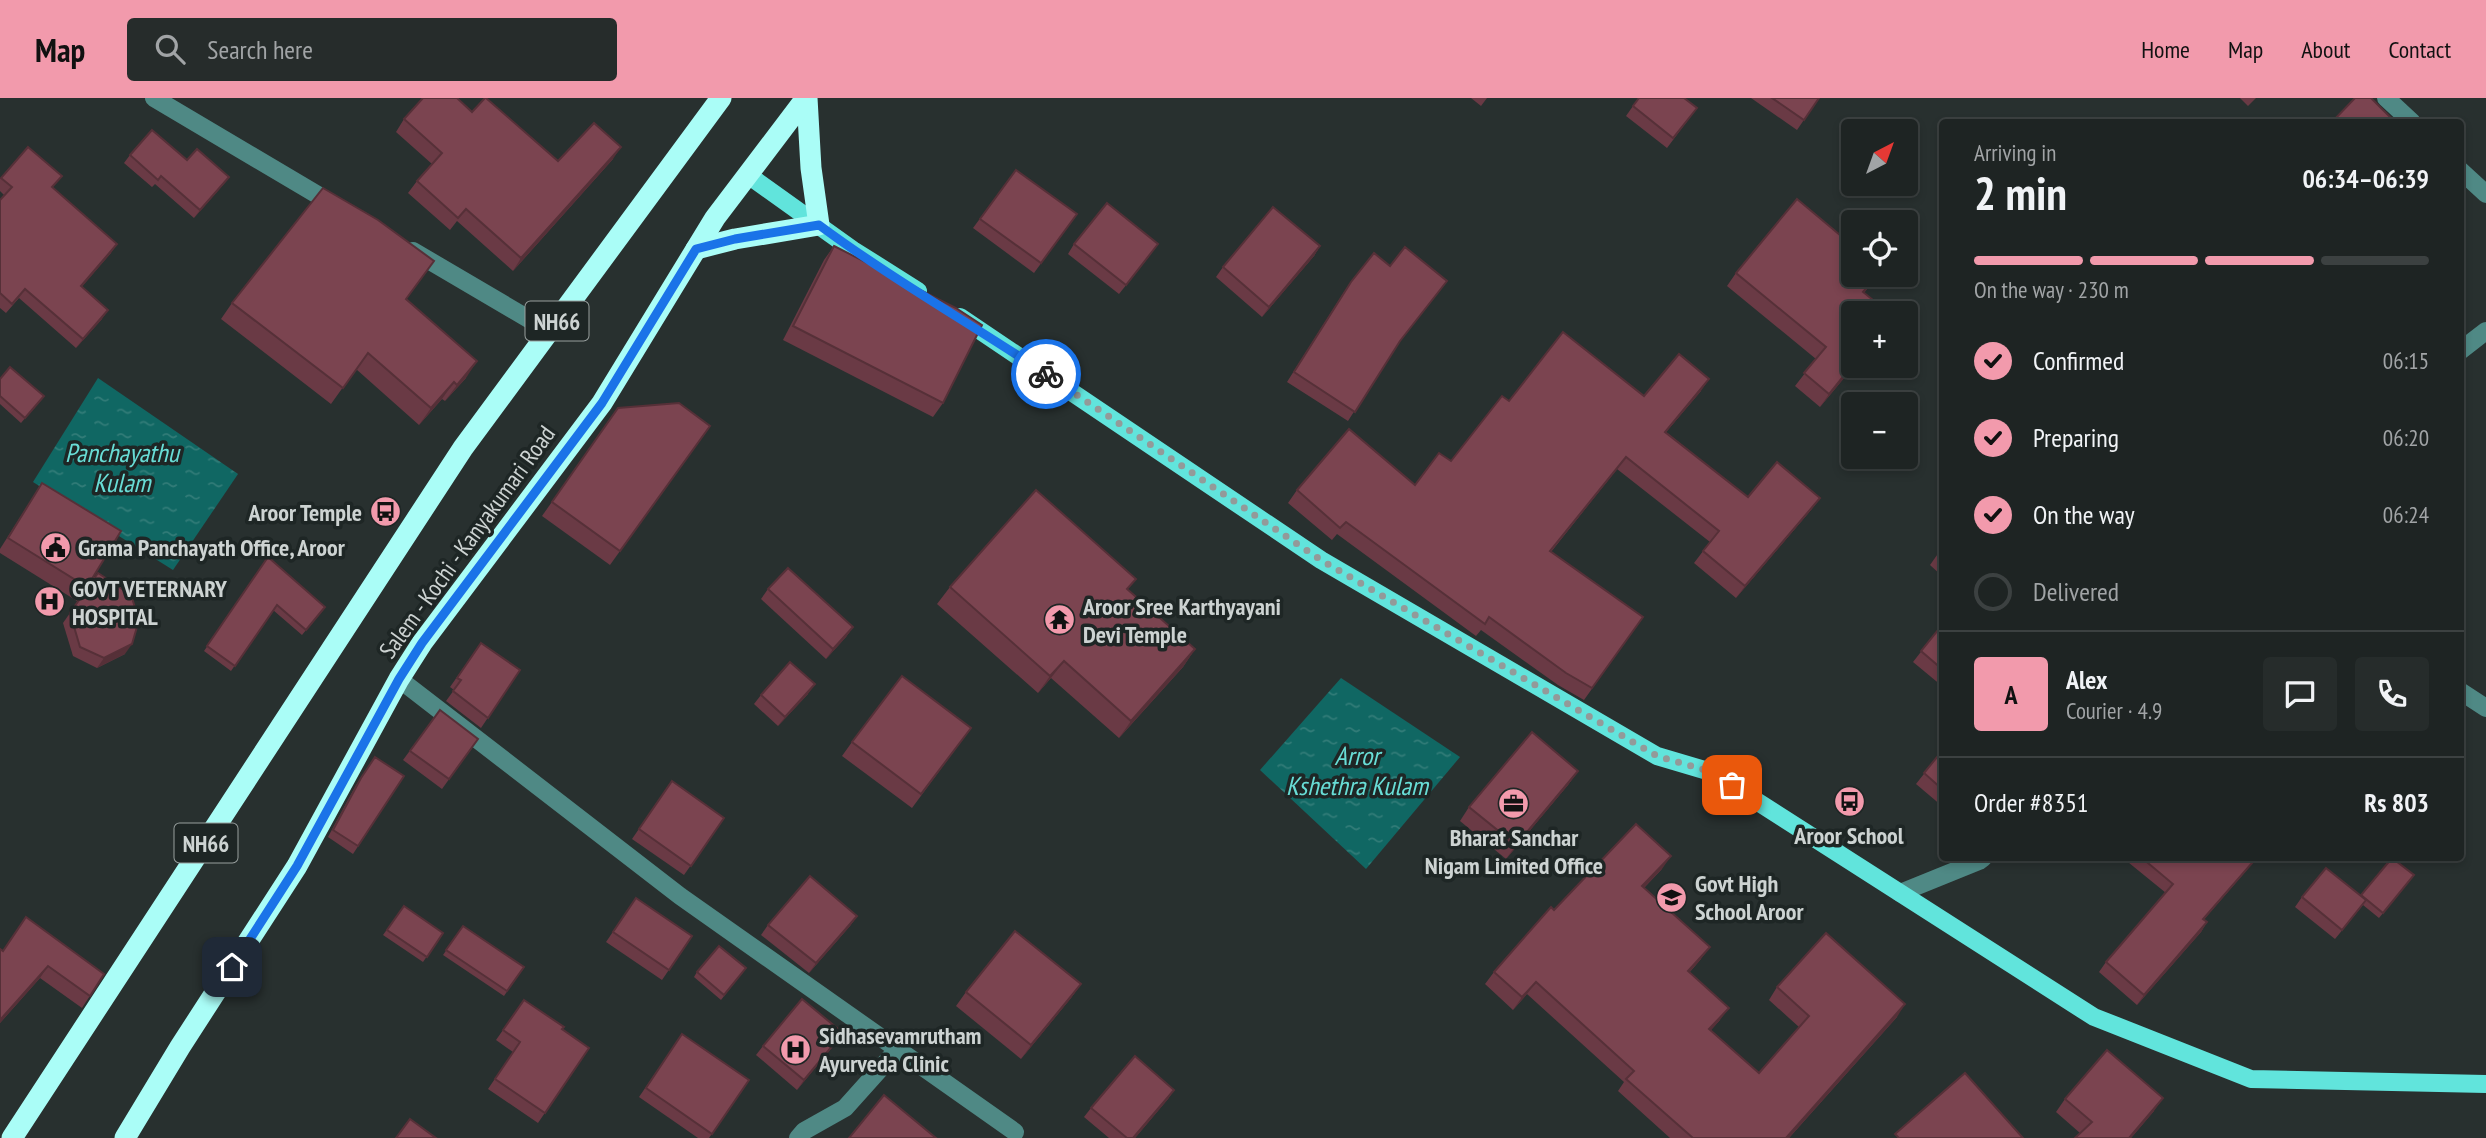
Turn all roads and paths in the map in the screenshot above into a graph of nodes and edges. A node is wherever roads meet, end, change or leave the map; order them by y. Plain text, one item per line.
1 (154, 98) edge
2 (721, 98) edge
3 (807, 98) edge
4 (2386, 98) edge
5 (2409, 119) edge
6 (2464, 174) edge
7 (748, 175) junction
8 (2486, 194) edge
9 (358, 218) edge
10 (819, 225) junction
11 (393, 239) edge
12 (696, 249) junction
13 (549, 331) junction
14 (2486, 331) edge
15 (2464, 348) edge
16 (399, 679) junction
17 (2464, 694) edge
18 (2486, 708) edge
19 (1979, 861) edge
20 (1900, 892) junction
21 (897, 1050) junction
22 (2486, 1084) edge
23 (1015, 1132) dead end
24 (12, 1138) edge
25 (125, 1138) edge
26 (798, 1138) edge

1 - 9 street
2 - 13 highway, Salem - Kochi - Kanyakumari Road / NH66
3 - 7 highway, Salem - Kochi - Kanyakumari Road
3 - 10 highway
4 - 5 street
6 - 8 street
7 - 10 main road
7 - 12 highway, Salem - Kochi - Kanyakumari Road
10 - 12 highway
10 - 20 main road
11 - 13 street
12 - 16 highway, Salem - Kochi - Kanyakumari Road
13 - 24 highway, Salem - Kochi - Kanyakumari Road / NH66
14 - 15 street
16 - 21 street
16 - 25 highway, Salem - Kochi - Kanyakumari Road
17 - 18 street
19 - 20 street
20 - 22 main road
21 - 23 street
21 - 26 street

